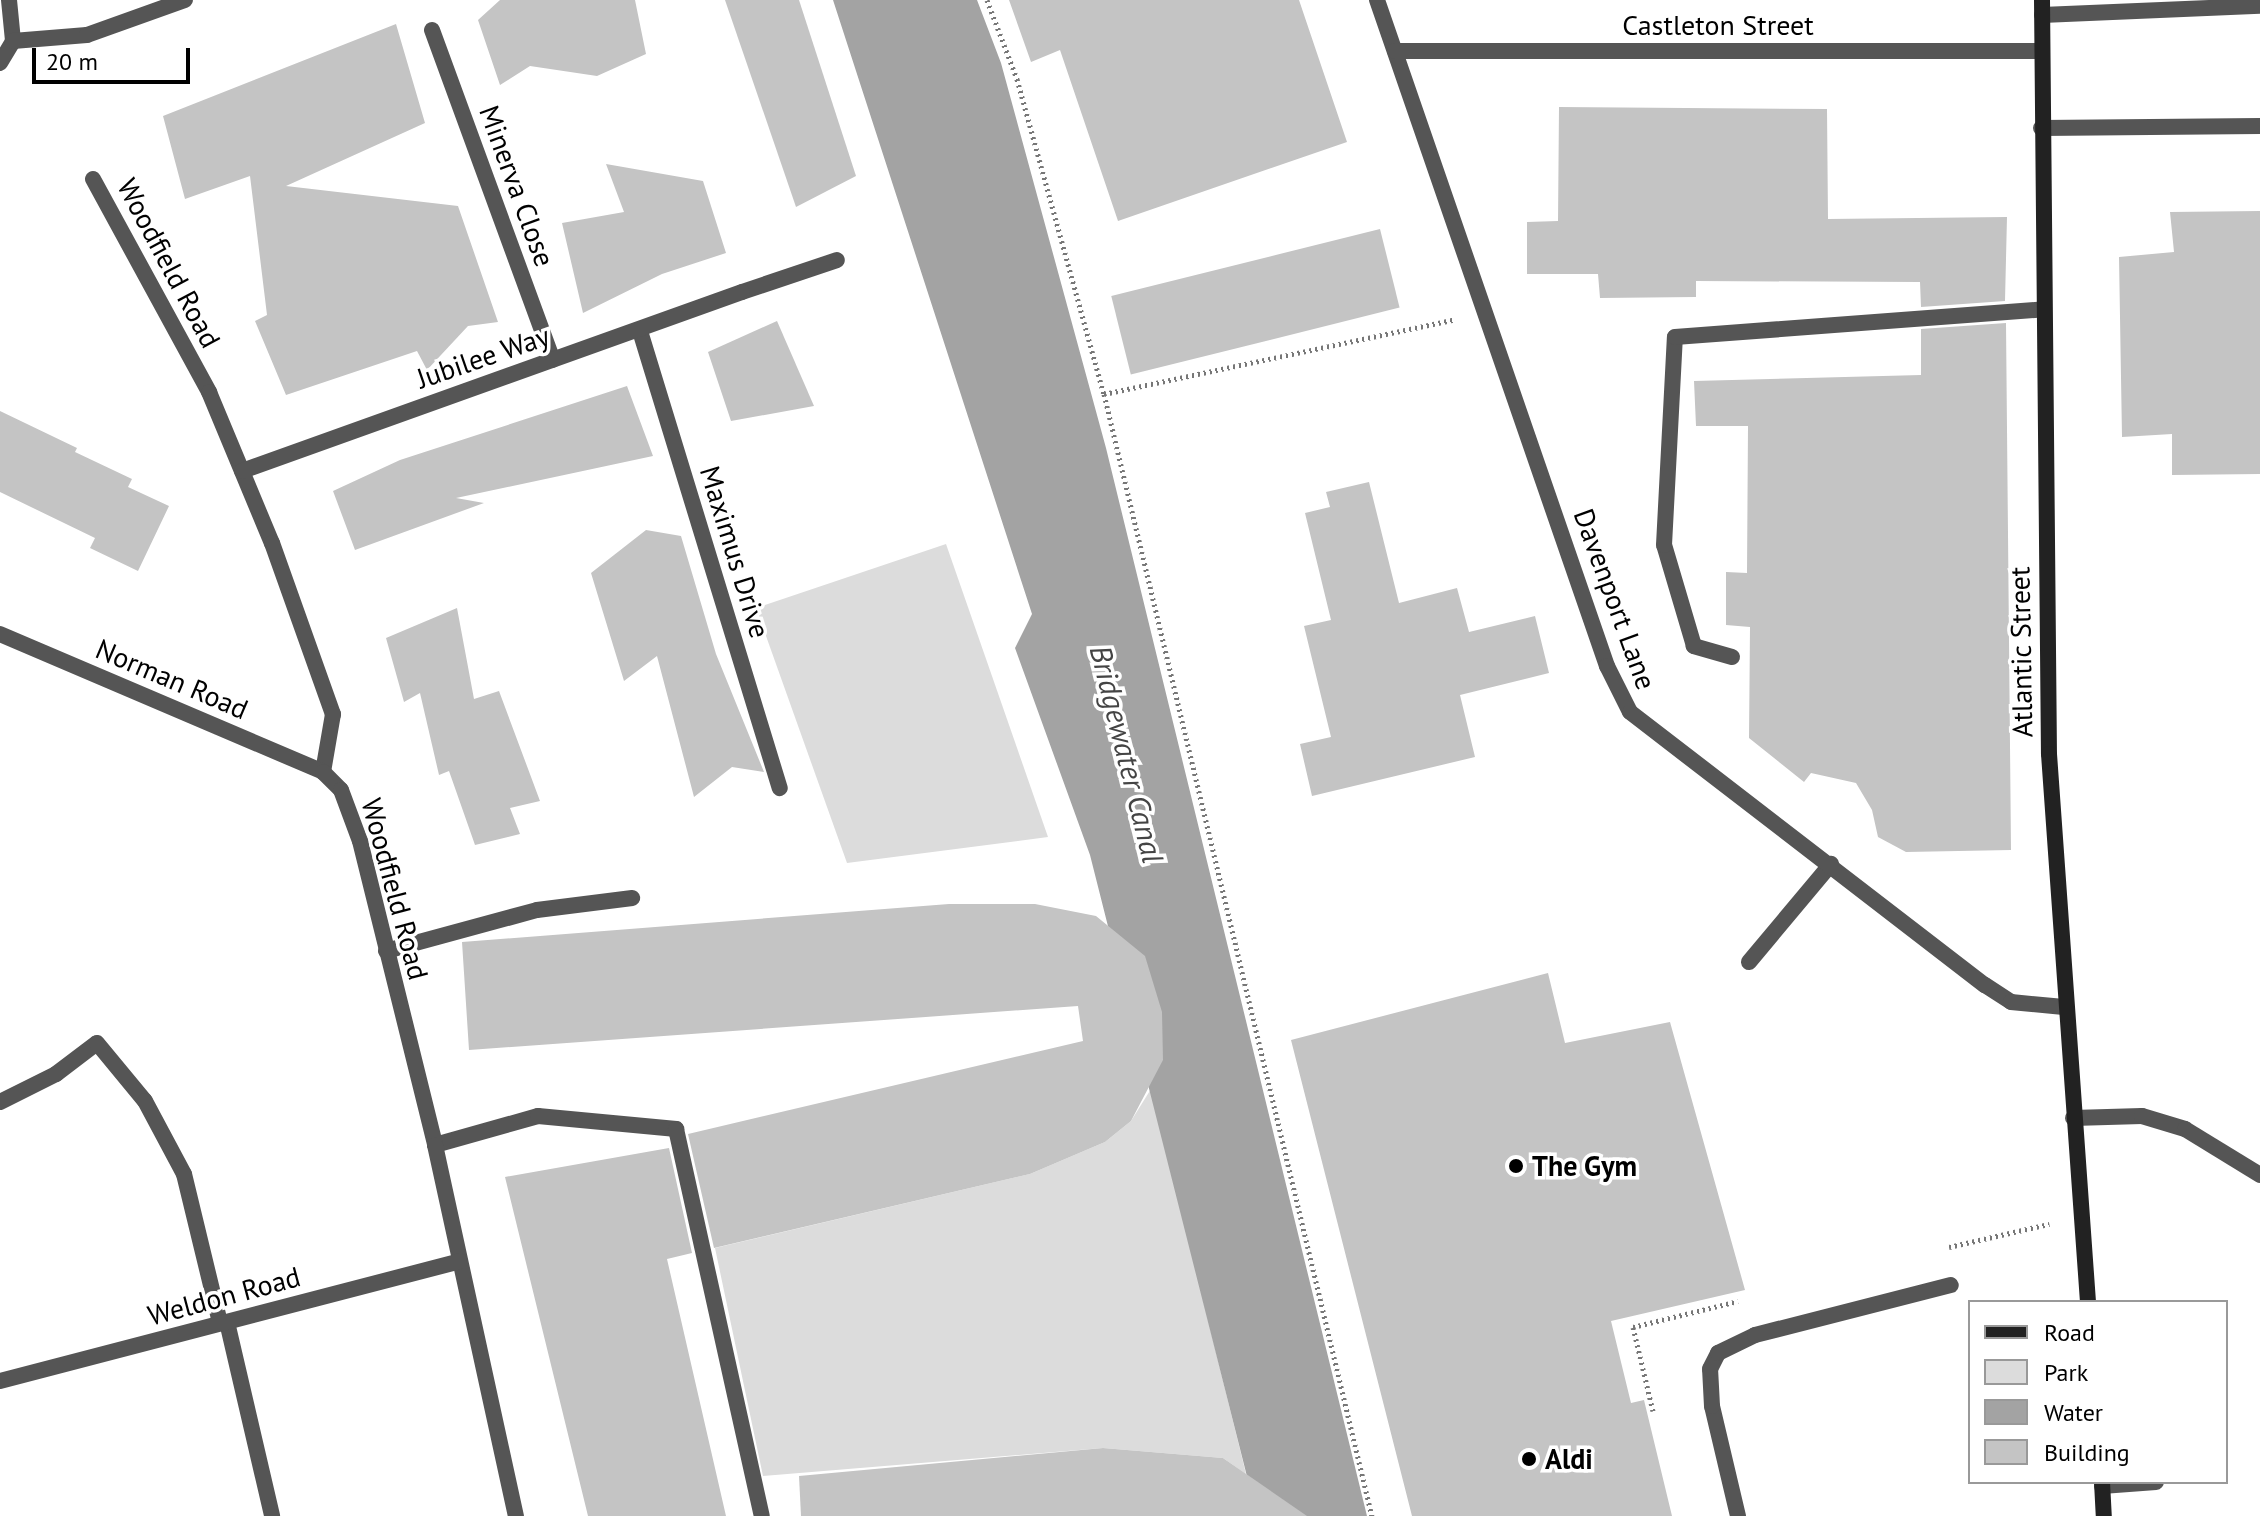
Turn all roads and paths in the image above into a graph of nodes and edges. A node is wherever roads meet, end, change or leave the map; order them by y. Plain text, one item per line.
1 (9, 0) edge
2 (185, 0) edge
3 (987, 0) edge
4 (1377, 0) edge
5 (2260, 6) edge
6 (2042, 7) edge
7 (432, 30) dead end
8 (13, 41) junction
9 (1395, 51) junction
10 (2041, 51) junction
11 (0, 63) edge
12 (2260, 126) edge
13 (2041, 128) junction
14 (93, 179) dead end
15 (837, 260) dead end
16 (2044, 309) junction
17 (1489, 313) junction
18 (640, 331) junction
19 (553, 360) junction
20 (1104, 394) junction
21 (242, 471) junction
22 (0, 634) edge
23 (1732, 657) dead end
24 (323, 772) junction
25 (780, 788) dead end
26 (1831, 864) junction
27 (632, 898) dead end
28 (386, 951) junction
29 (1749, 962) dead end
30 (2064, 1007) junction
31 (0, 1102) edge
32 (2073, 1118) junction
33 (435, 1145) junction
34 (2260, 1175) edge
35 (460, 1261) junction
36 (1951, 1285) dead end
37 (2088, 1300) edge
38 (224, 1322) junction
39 (0, 1381) edge
40 (2102, 1484) edge
41 (272, 1516) edge
42 (516, 1516) edge
43 (762, 1516) edge
44 (1372, 1516) edge
45 (1738, 1516) edge
46 (2104, 1516) edge

1 - 8 street
2 - 8 street
3 - 20 path
4 - 9 street, Davenport Lane
5 - 6 street
6 - 10 street, Atlantic Street
7 - 19 street, Minerva Close
8 - 11 street
9 - 10 street, Castleton Street
9 - 17 street, Davenport Lane
10 - 13 street, Atlantic Street
12 - 13 street
13 - 16 street, Atlantic Street
14 - 21 street, Woodfield Road
15 - 18 street, Jubilee Way
16 - 23 street
16 - 30 street, Atlantic Street
17 - 20 path
17 - 26 street, Davenport Lane
18 - 19 street, Jubilee Way
18 - 25 street, Maximus Drive
19 - 21 street, Jubilee Way
20 - 44 path
21 - 24 street, Woodfield Road
22 - 24 street, Norman Road
24 - 28 street, Woodfield Road
26 - 29 street
26 - 30 street, Davenport Lane
27 - 28 street
28 - 33 street, Woodfield Road
30 - 32 street, Atlantic Street
31 - 38 street
32 - 34 street
32 - 37 street, Atlantic Street
33 - 35 street, Woodfield Road
33 - 43 street
35 - 38 street, Weldon Road
35 - 42 street, Woodfield Road
36 - 45 street
38 - 39 street, Weldon Road
38 - 41 street
40 - 46 street

